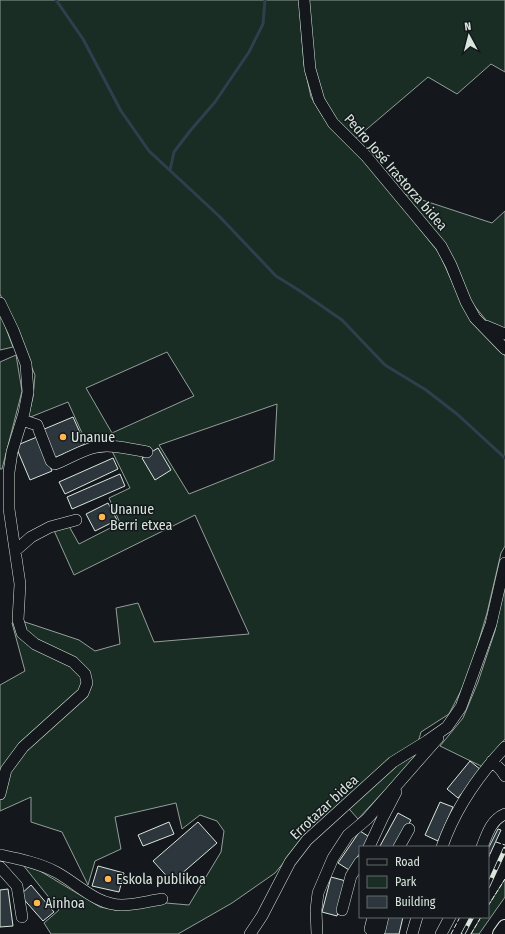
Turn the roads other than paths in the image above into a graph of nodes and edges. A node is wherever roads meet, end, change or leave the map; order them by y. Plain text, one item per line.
1 (304, 0) edge
2 (0, 304) edge
3 (482, 325) junction
4 (505, 334) edge
5 (505, 349) edge
6 (22, 420) junction
7 (147, 452) dead end
8 (76, 520) dead end
9 (15, 551) junction
10 (505, 563) edge
11 (447, 727) junction
12 (505, 747) edge
13 (492, 760) junction
14 (408, 771) junction
15 (505, 776) edge
16 (0, 794) edge
17 (505, 814) edge
18 (409, 829) dead end
19 (368, 846) edge
20 (400, 846) edge
21 (442, 846) edge
22 (482, 846) edge
23 (0, 855) edge
24 (359, 864) edge
25 (0, 867) edge
26 (162, 899) dead end
27 (342, 910) dead end
28 (22, 917) dead end
29 (373, 918) edge
30 (383, 918) edge
31 (417, 918) edge
32 (449, 918) edge
33 (505, 927) edge
34 (250, 934) edge
35 (317, 934) edge
36 (412, 934) edge
37 (441, 934) edge
38 (500, 934) edge

1 - 3 street, Pedro José Irastorza bidea
2 - 6 street
3 - 4 street
3 - 5 street, Pedro José Irastorza bidea
6 - 7 street
6 - 9 street
8 - 9 street
9 - 16 street
10 - 11 street, Errotazar bidea
11 - 14 street, Errotazar bidea
11 - 34 street, Errotazar bidea
12 - 13 street
13 - 15 street
13 - 21 street
14 - 19 street, Errotazar bidea
14 - 35 street, Errotazar bidea
17 - 22 street
18 - 20 street
23 - 26 street
24 - 27 street
25 - 28 street
29 - 30 street
31 - 36 street
32 - 37 street
33 - 38 main road

